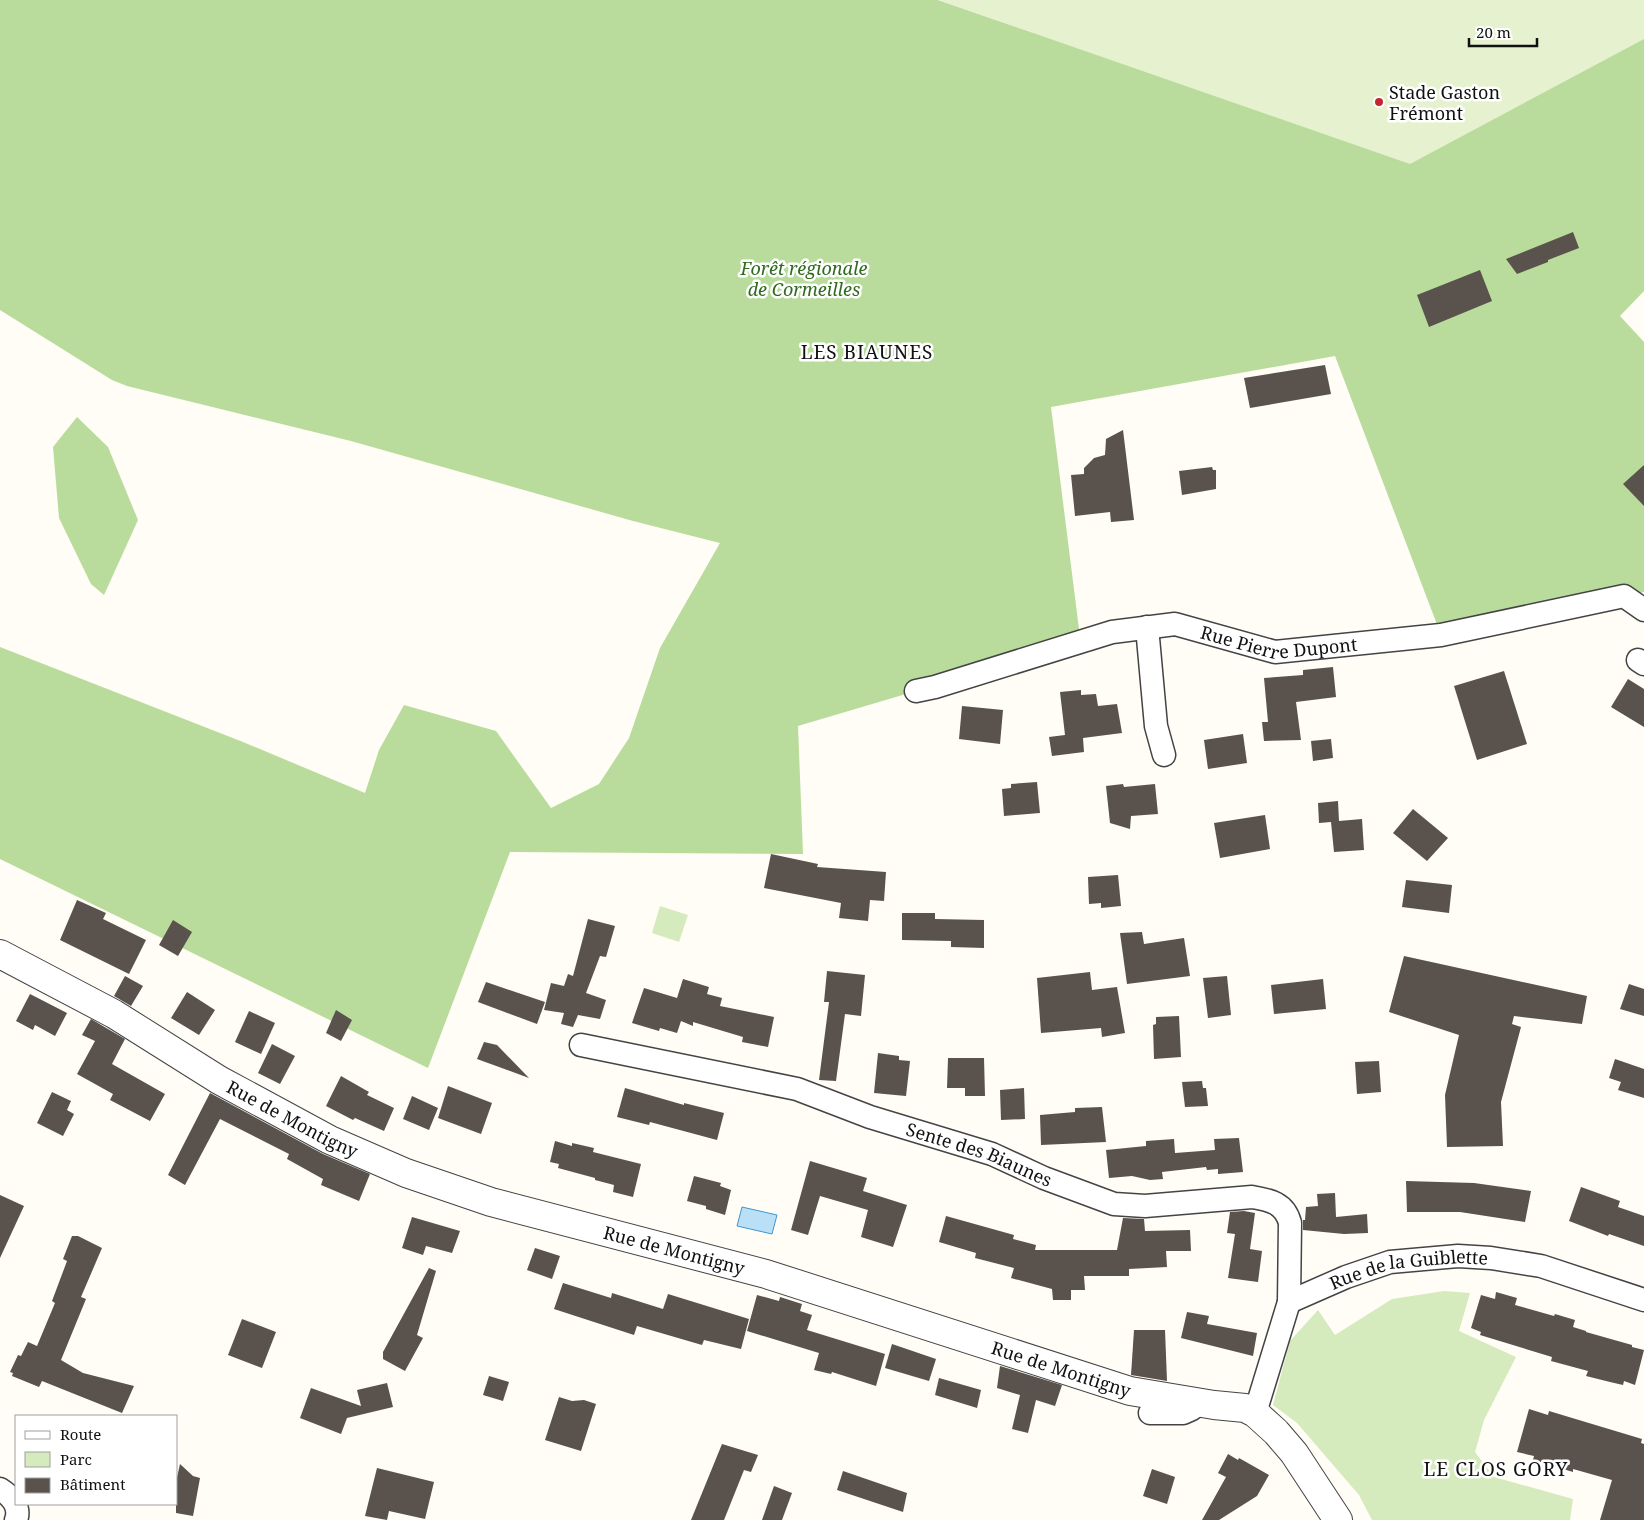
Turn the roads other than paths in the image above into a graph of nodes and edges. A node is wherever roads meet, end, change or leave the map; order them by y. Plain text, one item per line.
1 (1644, 610) edge
2 (1147, 627) junction
3 (916, 691) dead end
4 (1164, 755) dead end
5 (0, 954) edge
6 (581, 1045) dead end
7 (1644, 1300) edge
8 (1289, 1302) junction
9 (1196, 1402) junction
10 (1150, 1413) dead end
11 (1255, 1413) junction
12 (0, 1489) edge
13 (15, 1503) edge
14 (16, 1505) edge
15 (16, 1520) edge
16 (1338, 1520) edge

1 - 2 street, Rue Pierre Dupont
2 - 3 street, Rue Pierre Dupont
2 - 4 street
5 - 9 street, Rue de Montigny
6 - 8 street, Sente des Biaunes
7 - 8 street, Rue de la Guiblette
8 - 11 street
9 - 10 street
9 - 11 street, Rue de Montigny
11 - 16 street, Rue de Montigny
12 - 13 street
14 - 15 street

